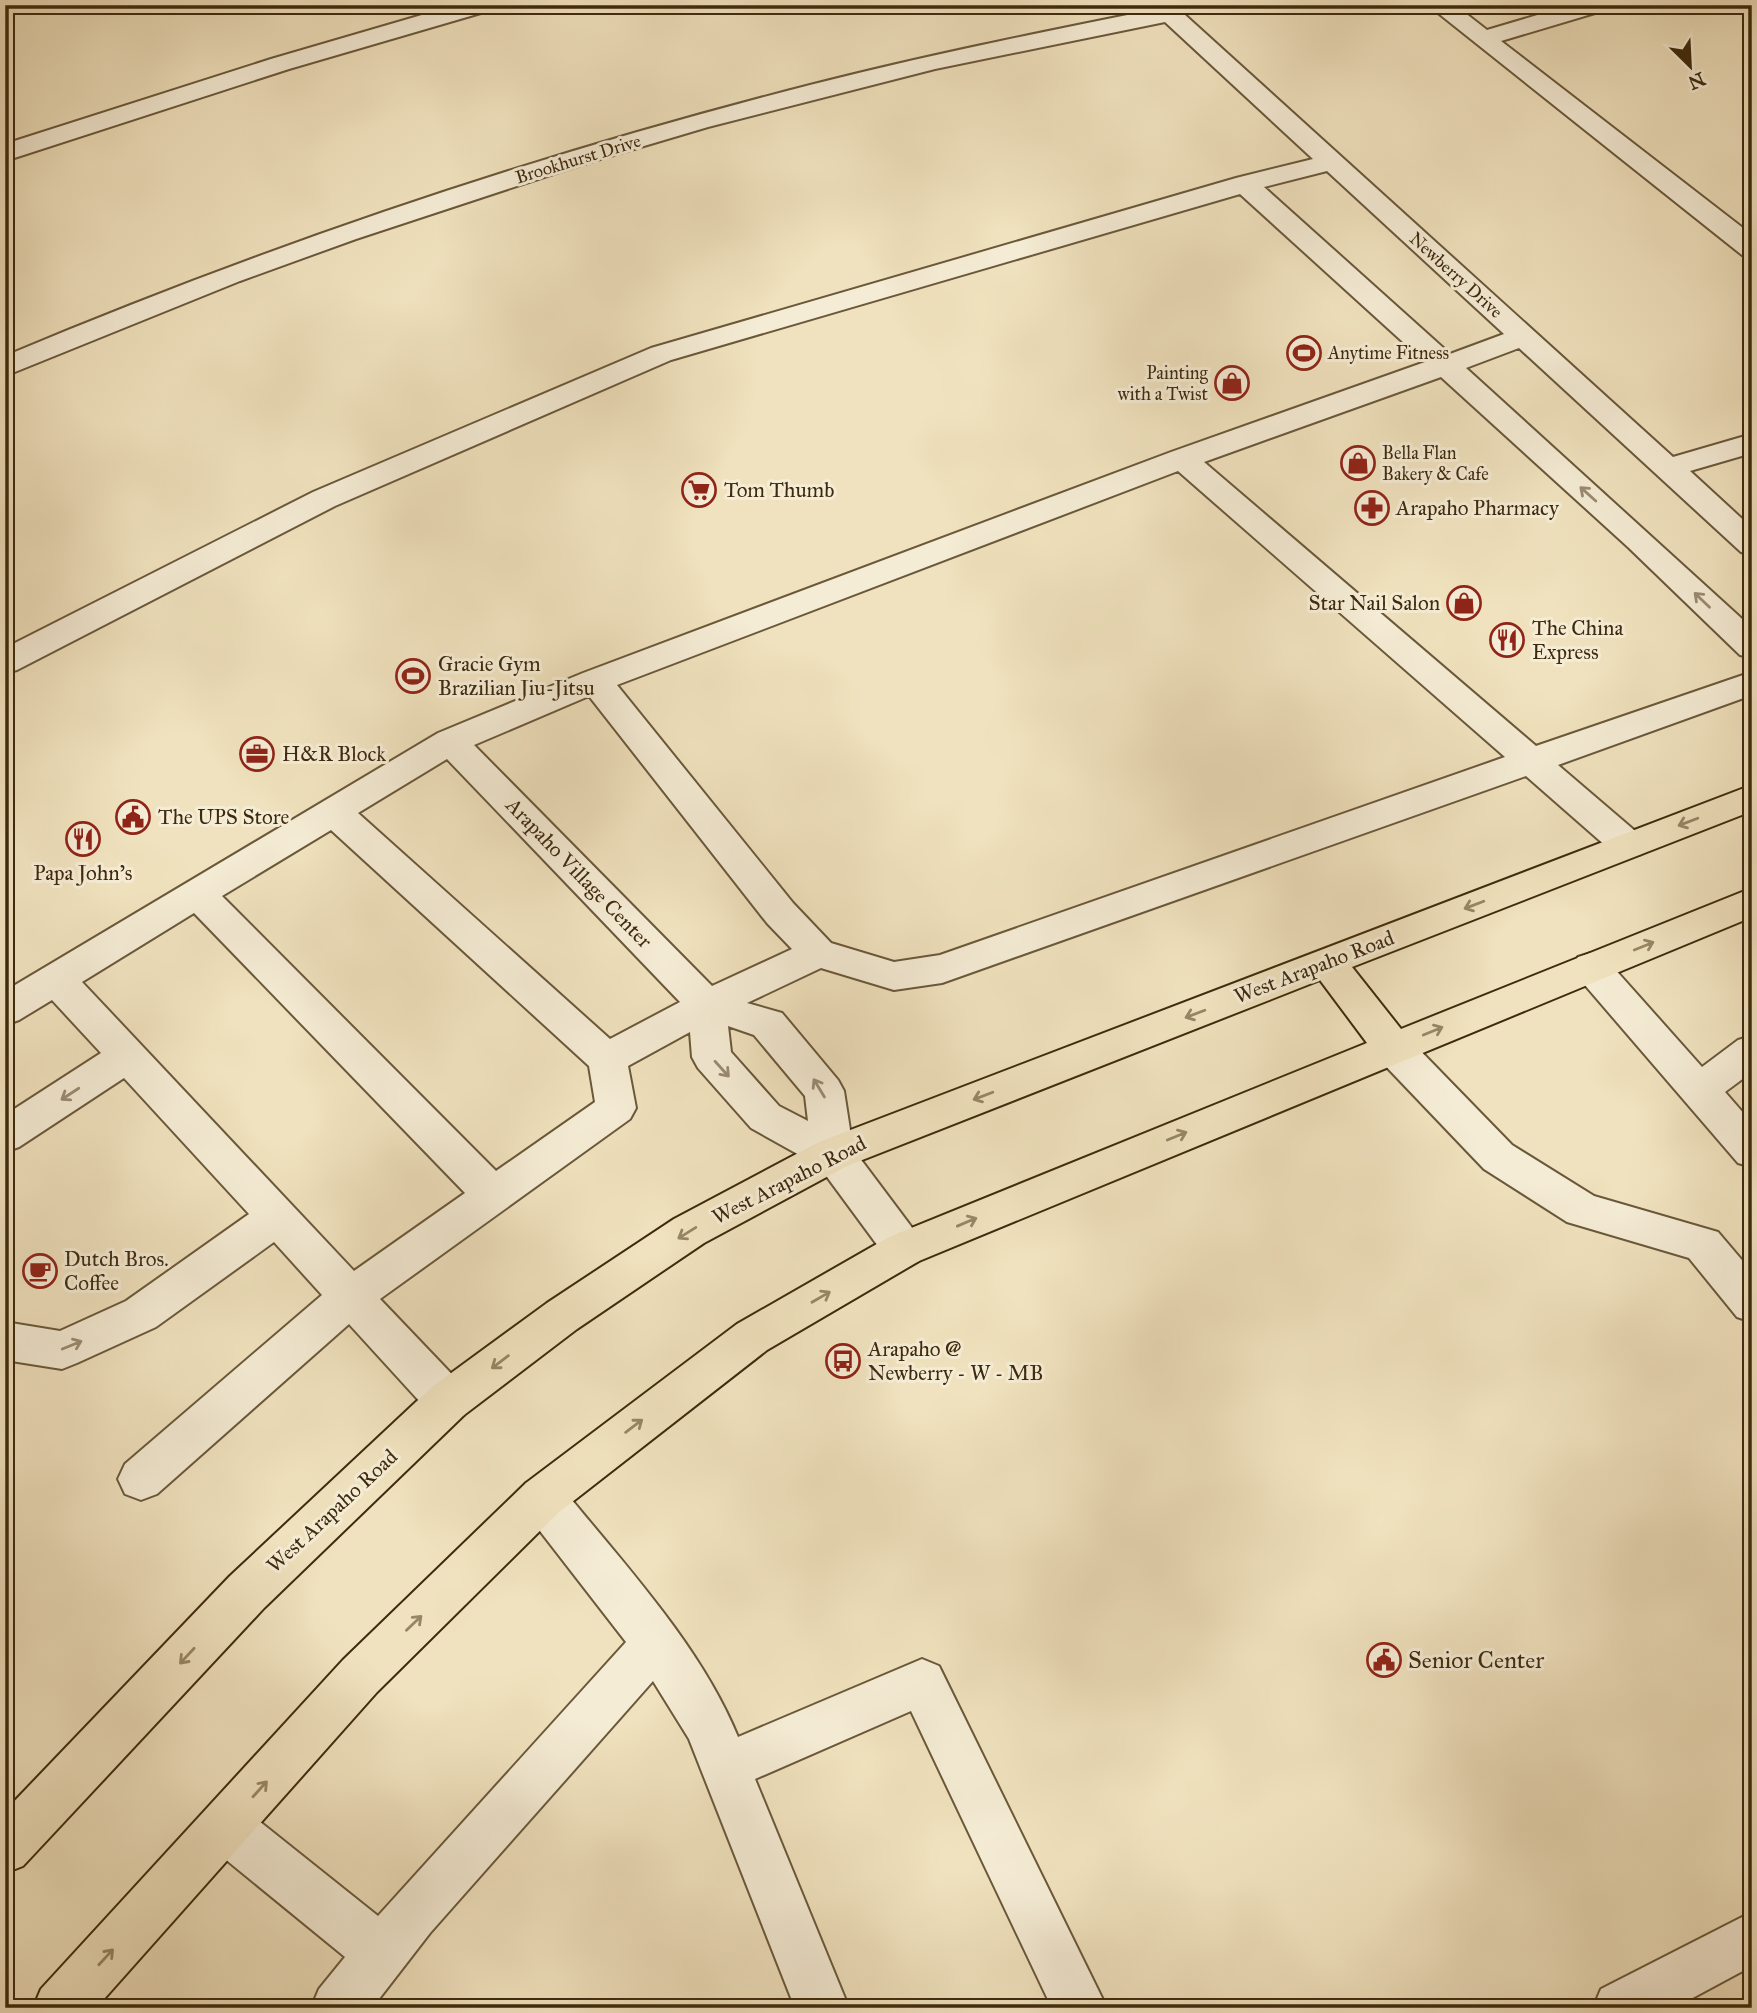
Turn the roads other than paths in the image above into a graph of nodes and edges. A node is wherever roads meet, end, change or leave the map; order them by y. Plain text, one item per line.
1 (483, 5) edge
2 (1440, 5) edge
3 (1597, 5) edge
4 (1165, 10) edge
5 (1483, 39) junction
6 (5, 153) edge
7 (1332, 162) junction
8 (1245, 184) junction
9 (1702, 238) dead end
10 (1752, 249) edge
11 (1752, 276) edge
12 (1524, 337) junction
13 (1443, 363) junction
14 (5, 367) edge
15 (1752, 443) edge
16 (1182, 459) junction
17 (1668, 468) junction
18 (1752, 545) edge
19 (1752, 647) edge
20 (5, 662) edge
21 (595, 681) junction
22 (1752, 683) edge
23 (450, 741) junction
24 (1530, 760) junction
25 (1752, 797) edge
26 (333, 811) junction
27 (1628, 845) junction
28 (197, 893) junction
29 (1752, 902) edge
30 (818, 953) junction
31 (1327, 962) junction
32 (1591, 967) junction
33 (56, 979) junction
34 (707, 1005) junction
35 (5, 1010) edge
36 (1392, 1047) junction
37 (1752, 1051) edge
38 (127, 1056) junction
39 (607, 1059) junction
40 (1699, 1090) junction
41 (5, 1136) edge
42 (1752, 1151) edge
43 (833, 1154) junction
44 (495, 1195) junction
45 (276, 1217) junction
46 (904, 1249) junction
47 (350, 1297) junction
48 (1752, 1304) edge
49 (5, 1341) edge
50 (448, 1401) junction
51 (141, 1479) dead end
52 (542, 1498) junction
53 (656, 1643) junction
54 (726, 1768) junction
55 (226, 1827) junction
56 (5, 1848) edge
57 (1752, 1938) edge
58 (383, 1953) junction
59 (60, 2008) edge
60 (338, 2008) edge
61 (822, 2008) edge
62 (1080, 2008) edge
63 (1620, 2008) edge

1 - 6 street
2 - 5 street
3 - 5 street
4 - 7 street, Newberry Drive
4 - 14 street, Brookhurst Drive
5 - 10 street
7 - 8 street
7 - 12 street, Newberry Drive
8 - 13 street
8 - 20 street
9 - 11 street
12 - 13 street
12 - 17 street, Newberry Drive
13 - 16 street
19 -> 13 street
15 - 17 street
16 - 21 street
16 - 24 street
17 - 18 street, Newberry Drive
21 - 23 street
21 - 30 street
22 - 24 street
23 - 26 street
23 - 34 street, Arapaho Village Center
24 - 27 street
24 - 30 street
25 -> 27 main road, West Arapaho Road
26 - 28 street
26 - 39 street
27 -> 31 main road, West Arapaho Road
28 - 33 street
28 - 44 street
32 -> 29 main road
30 - 34 street
31 - 36 main road
31 -> 43 main road, West Arapaho Road
36 -> 32 main road
32 - 40 street
33 - 35 street
33 - 38 street
34 - 39 street
34 -> 43 street, Arapaho Village Center
43 -> 34 street, Arapaho Village Center
46 -> 36 main road
36 - 48 street
37 - 40 street
38 -> 41 street
38 - 45 street
39 - 44 street
40 - 42 street
43 - 46 street, Arapaho Village Center
43 -> 50 main road, West Arapaho Road
44 - 47 street
45 - 47 street
49 -> 45 street
52 -> 46 main road
47 - 50 street
47 - 51 street
50 -> 56 main road, West Arapaho Road
52 - 53 street
55 -> 52 main road
53 - 54 street
53 - 58 street
54 - 61 street
54 - 62 street
55 - 58 street
59 -> 55 main road
57 - 63 street
58 - 60 street

